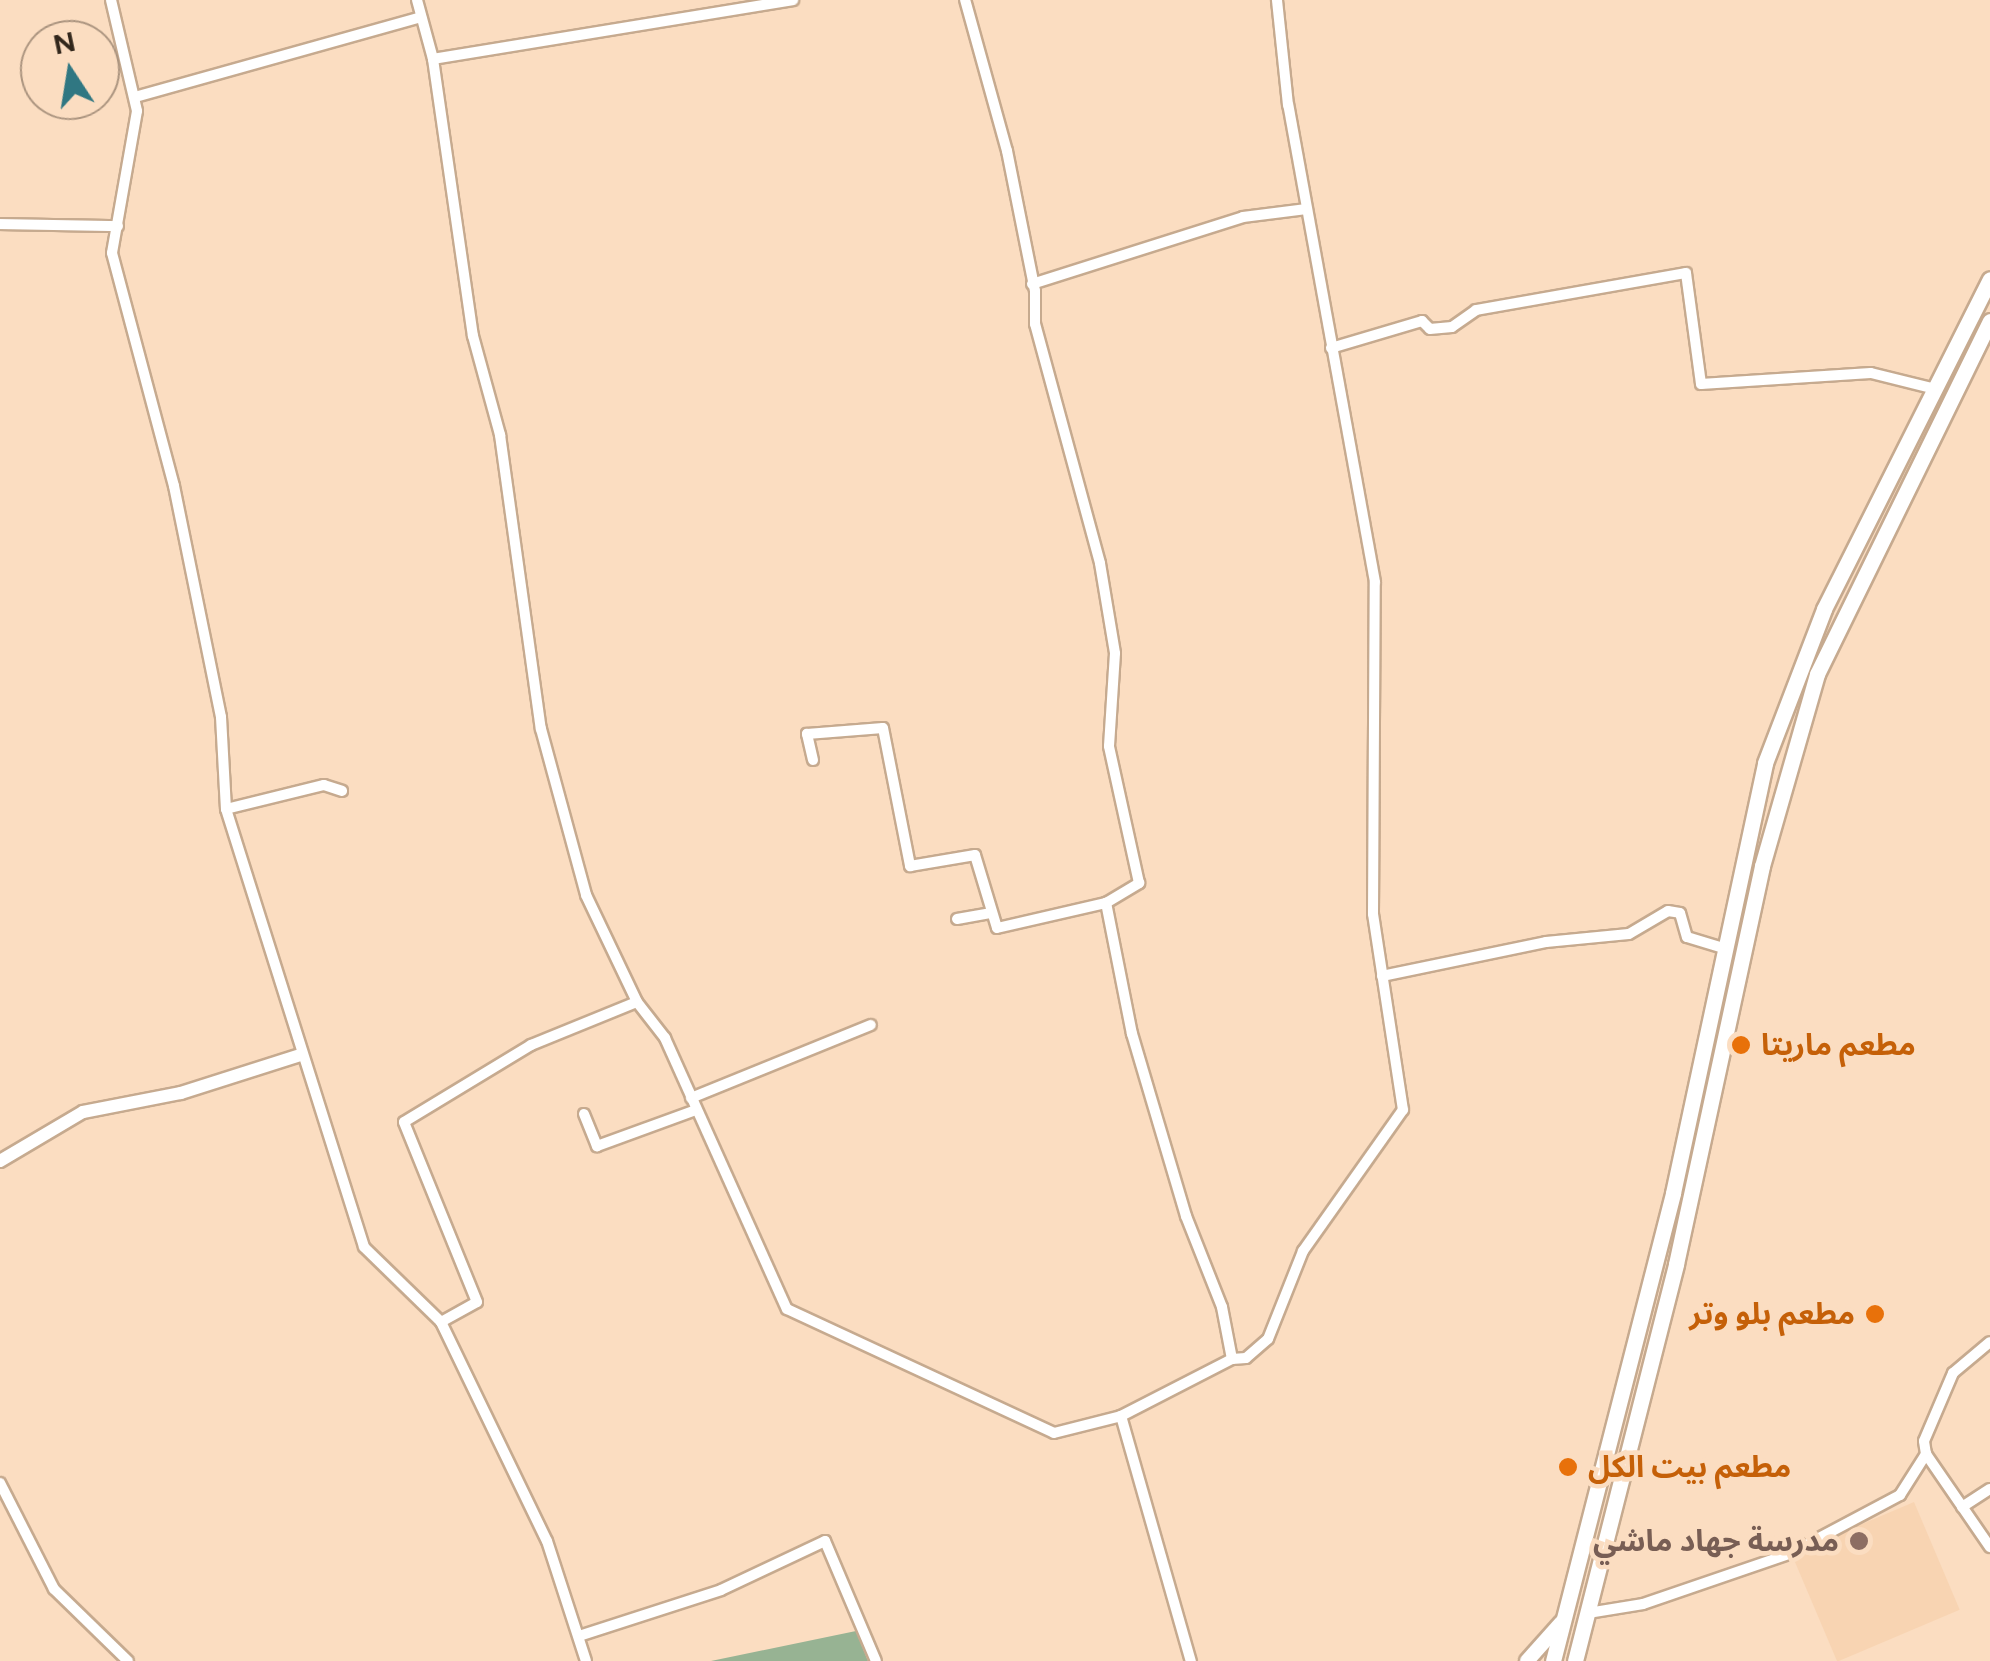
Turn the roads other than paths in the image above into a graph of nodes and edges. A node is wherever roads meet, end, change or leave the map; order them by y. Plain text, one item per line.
1 (111, 0) edge
2 (417, 0) edge
3 (793, 0) edge
4 (966, 0) edge
5 (1277, 0) edge
6 (420, 17) junction
7 (433, 59) junction
8 (135, 97) junction
9 (1306, 209) junction
10 (0, 224) edge
11 (118, 226) junction
12 (1990, 279) edge
13 (1032, 284) junction
14 (1990, 321) edge
15 (1331, 348) junction
16 (1952, 353) junction
17 (1968, 363) junction
18 (1935, 389) junction
19 (813, 760) dead end
20 (342, 791) dead end
21 (1756, 802) junction
22 (226, 809) junction
23 (1778, 810) junction
24 (1106, 903) junction
25 (991, 913) junction
26 (957, 918) dead end
27 (1722, 948) junction
28 (1382, 976) junction
29 (1714, 980) junction
30 (1737, 986) junction
31 (638, 1002) junction
32 (871, 1025) dead end
33 (300, 1055) junction
34 (694, 1104) junction
35 (584, 1114) dead end
36 (0, 1162) edge
37 (440, 1322) junction
38 (1990, 1342) edge
39 (1232, 1359) junction
40 (1624, 1392) junction
41 (1642, 1400) junction
42 (1121, 1416) junction
43 (1926, 1454) junction
44 (0, 1483) edge
45 (1990, 1490) edge
46 (1962, 1507) junction
47 (1990, 1547) edge
48 (1588, 1613) junction
49 (1564, 1618) junction
50 (579, 1636) junction
51 (128, 1661) edge
52 (586, 1661) edge
53 (876, 1661) edge
54 (1191, 1661) edge
55 (1528, 1661) edge
56 (1553, 1661) edge
57 (1575, 1661) edge

1 - 8 street
2 - 6 street
3 - 7 street
4 - 13 street
5 - 9 street
6 - 7 street
6 - 8 street
7 - 31 street
8 - 11 street
9 - 13 street
9 - 15 street
10 - 11 street
11 - 22 street
12 - 16 main road
13 - 24 street
14 - 17 main road
15 - 18 street
15 - 28 street
16 - 17 main road
16 - 18 main road
17 - 23 main road
18 - 21 main road
19 - 25 street
20 - 22 street
21 - 23 main road
21 - 27 main road
22 - 33 street
23 - 30 main road
24 - 25 street
24 - 39 street
25 - 26 street
27 - 28 street
27 - 29 main road
28 - 39 street
29 - 30 main road
29 - 40 main road
30 - 41 main road
31 - 34 street
31 - 37 street
32 - 34 street
33 - 36 street
33 - 37 street
34 - 35 street
34 - 42 street
37 - 50 street
38 - 43 street
39 - 42 street
40 - 41 main road
40 - 49 main road
41 - 48 main road
42 - 54 street
43 - 46 street
43 - 48 street
44 - 51 street
45 - 46 street
46 - 47 street
48 - 57 main road
49 - 55 main road
49 - 56 main road
50 - 52 street
50 - 53 street

